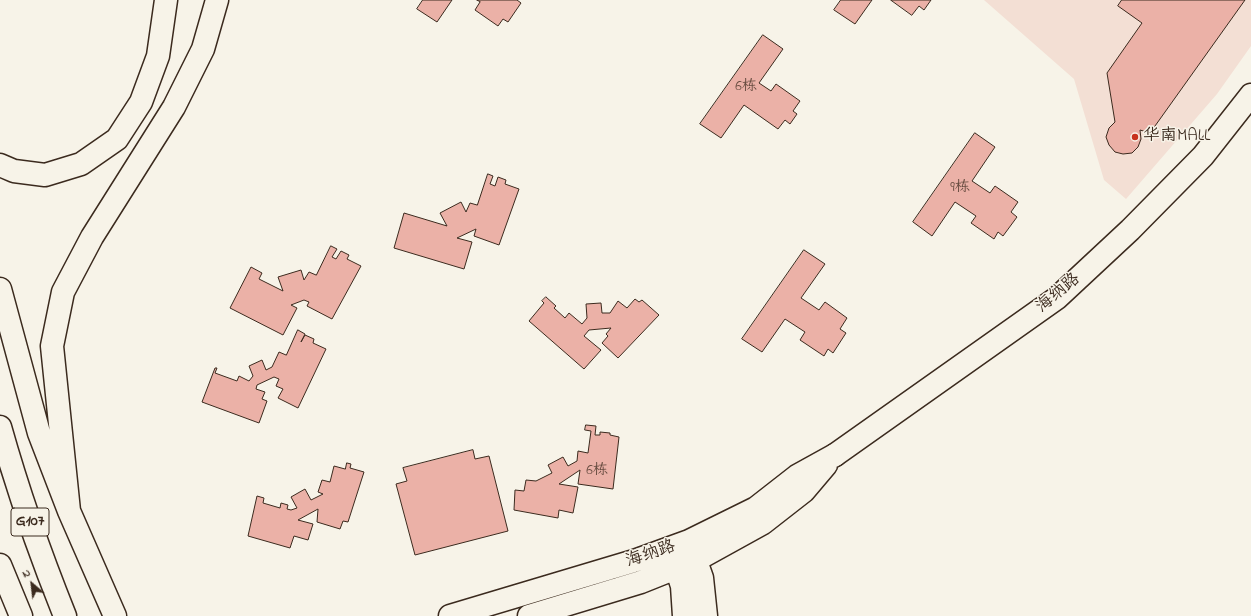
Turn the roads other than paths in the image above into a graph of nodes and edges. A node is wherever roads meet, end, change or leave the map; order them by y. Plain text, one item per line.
1 (166, 0) edge
2 (217, 0) edge
3 (1251, 95) edge
4 (0, 165) edge
5 (0, 289) edge
6 (0, 427) edge
7 (69, 511) junction
8 (683, 554) junction
9 (0, 565) edge
10 (21, 616) edge
11 (65, 616) edge
12 (115, 616) edge
13 (450, 616) edge
14 (529, 616) edge
15 (684, 616) edge
16 (706, 616) edge

1 - 4 main road
2 - 7 main road
3 - 8 main road, 海纳路
5 - 7 main road
6 - 11 main road, G107
7 - 12 main road
8 - 13 main road, 海纳路
8 - 14 main road, 海纳路
8 - 15 main road
8 - 16 main road
9 - 10 main road

